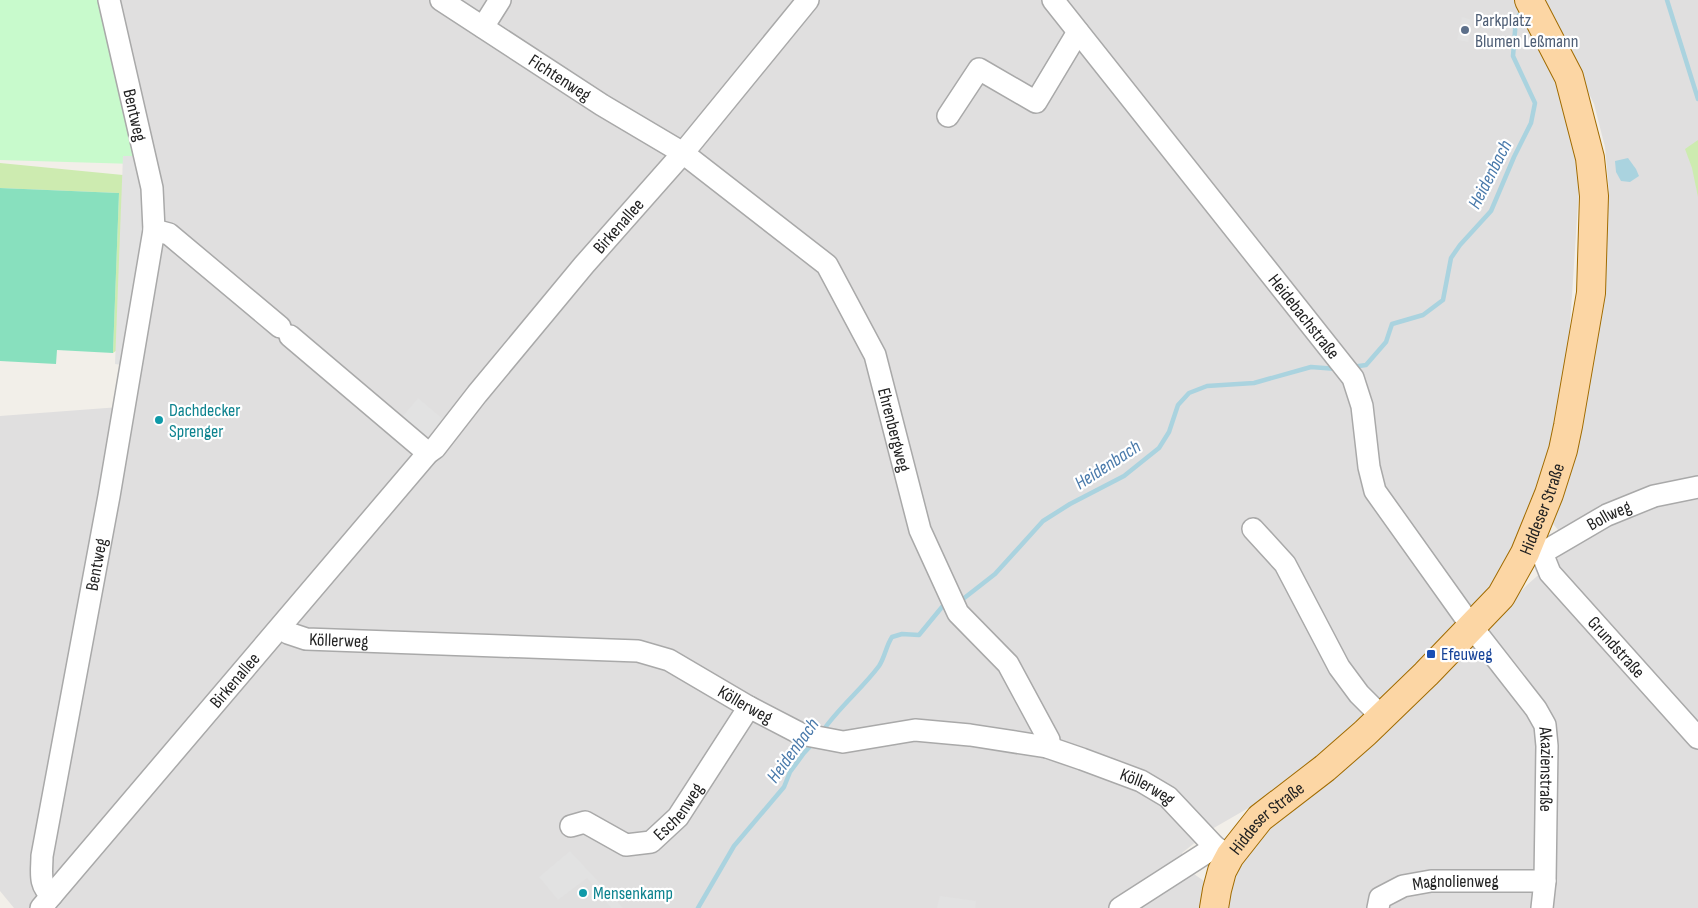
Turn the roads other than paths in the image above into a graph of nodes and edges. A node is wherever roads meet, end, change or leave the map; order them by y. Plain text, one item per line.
1 (109, 0) edge
2 (440, 0) edge
3 (500, 0) edge
4 (808, 0) edge
5 (1053, 0) edge
6 (1532, 7) edge
7 (483, 27) junction
8 (1078, 32) junction
9 (948, 116) dead end
10 (683, 153) junction
11 (154, 230) junction
12 (428, 453) junction
13 (1698, 487) edge
14 (1253, 529) dead end
15 (1533, 553) junction
16 (281, 626) junction
17 (1472, 627) junction
18 (749, 707) junction
19 (1382, 717) junction
20 (1698, 738) edge
21 (1046, 747) junction
22 (571, 826) dead end
23 (1222, 851) junction
24 (1545, 881) junction
25 (47, 902) edge
26 (1120, 908) edge
27 (1214, 908) edge
28 (1378, 908) edge
29 (1542, 908) edge

1 - 11 street, Bentweg
2 - 7 street, Fichtenweg
3 - 7 street
4 - 10 street, Birkenallee
5 - 8 street, Heidebachstraße
6 - 15 main road, Hiddeser Straße
7 - 10 street, Fichtenweg
8 - 9 street
8 - 17 street, Heidebachstraße
10 - 12 street, Birkenallee
10 - 21 street, Ehrenbergweg
11 - 12 street
11 - 25 street, Bentweg
12 - 16 street, Birkenallee
13 - 15 street, Bollweg
14 - 19 street
15 - 17 main road, Hiddeser Straße
15 - 20 street, Grundstraße
16 - 18 street, Köllerweg
16 - 25 street, Birkenallee
17 - 19 main road, Hiddeser Straße
17 - 24 street, Akazienstraße
18 - 21 street, Köllerweg
18 - 22 street, Eschenweg
19 - 23 main road, Hiddeser Straße
21 - 23 street, Köllerweg
23 - 26 street
23 - 27 main road, Hiddeser Straße
24 - 28 street, Magnolienweg
24 - 29 street, Akazienstraße

